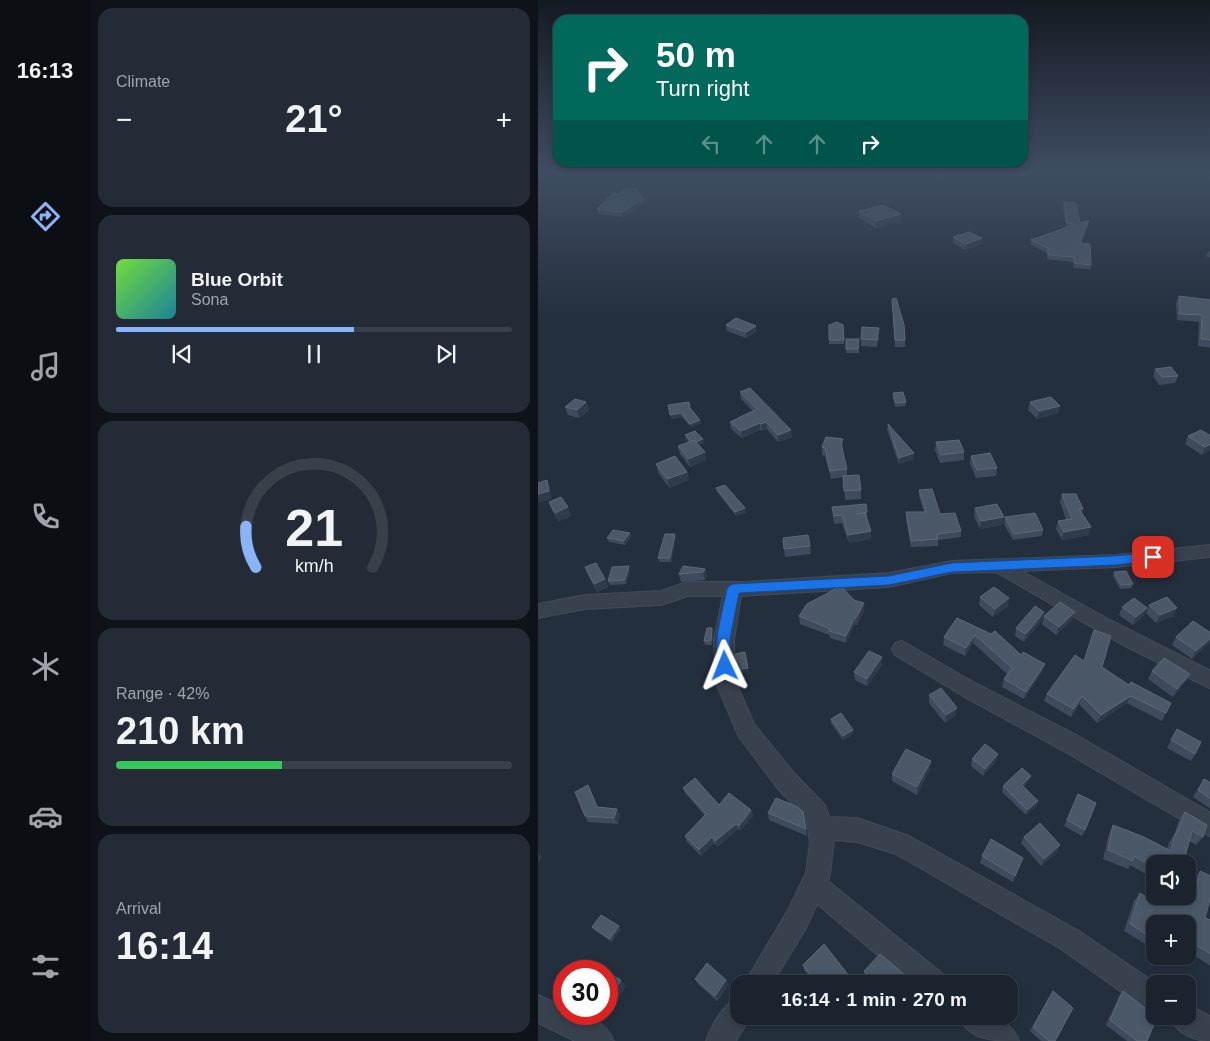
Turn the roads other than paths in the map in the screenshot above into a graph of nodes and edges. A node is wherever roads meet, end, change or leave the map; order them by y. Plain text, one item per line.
1 (1210, 551) edge
2 (998, 565) junction
3 (733, 589) junction
4 (538, 611) edge
5 (902, 649) dead end
6 (1210, 681) edge
7 (1210, 826) edge
8 (820, 828) junction
9 (813, 885) junction
10 (763, 975) edge
11 (922, 975) edge
12 (1146, 992) edge
13 (538, 1009) edge
14 (730, 1025) edge
15 (984, 1025) edge
16 (1196, 1025) edge
17 (1210, 1034) edge
18 (600, 1041) edge
19 (720, 1041) edge
20 (1004, 1041) edge

1 - 2 street
2 - 3 street
2 - 6 street
3 - 4 street
3 - 8 street
5 - 7 street
8 - 9 street
8 - 12 street
9 - 10 street
9 - 11 street
13 - 18 street
14 - 19 street
15 - 20 street
16 - 17 street

